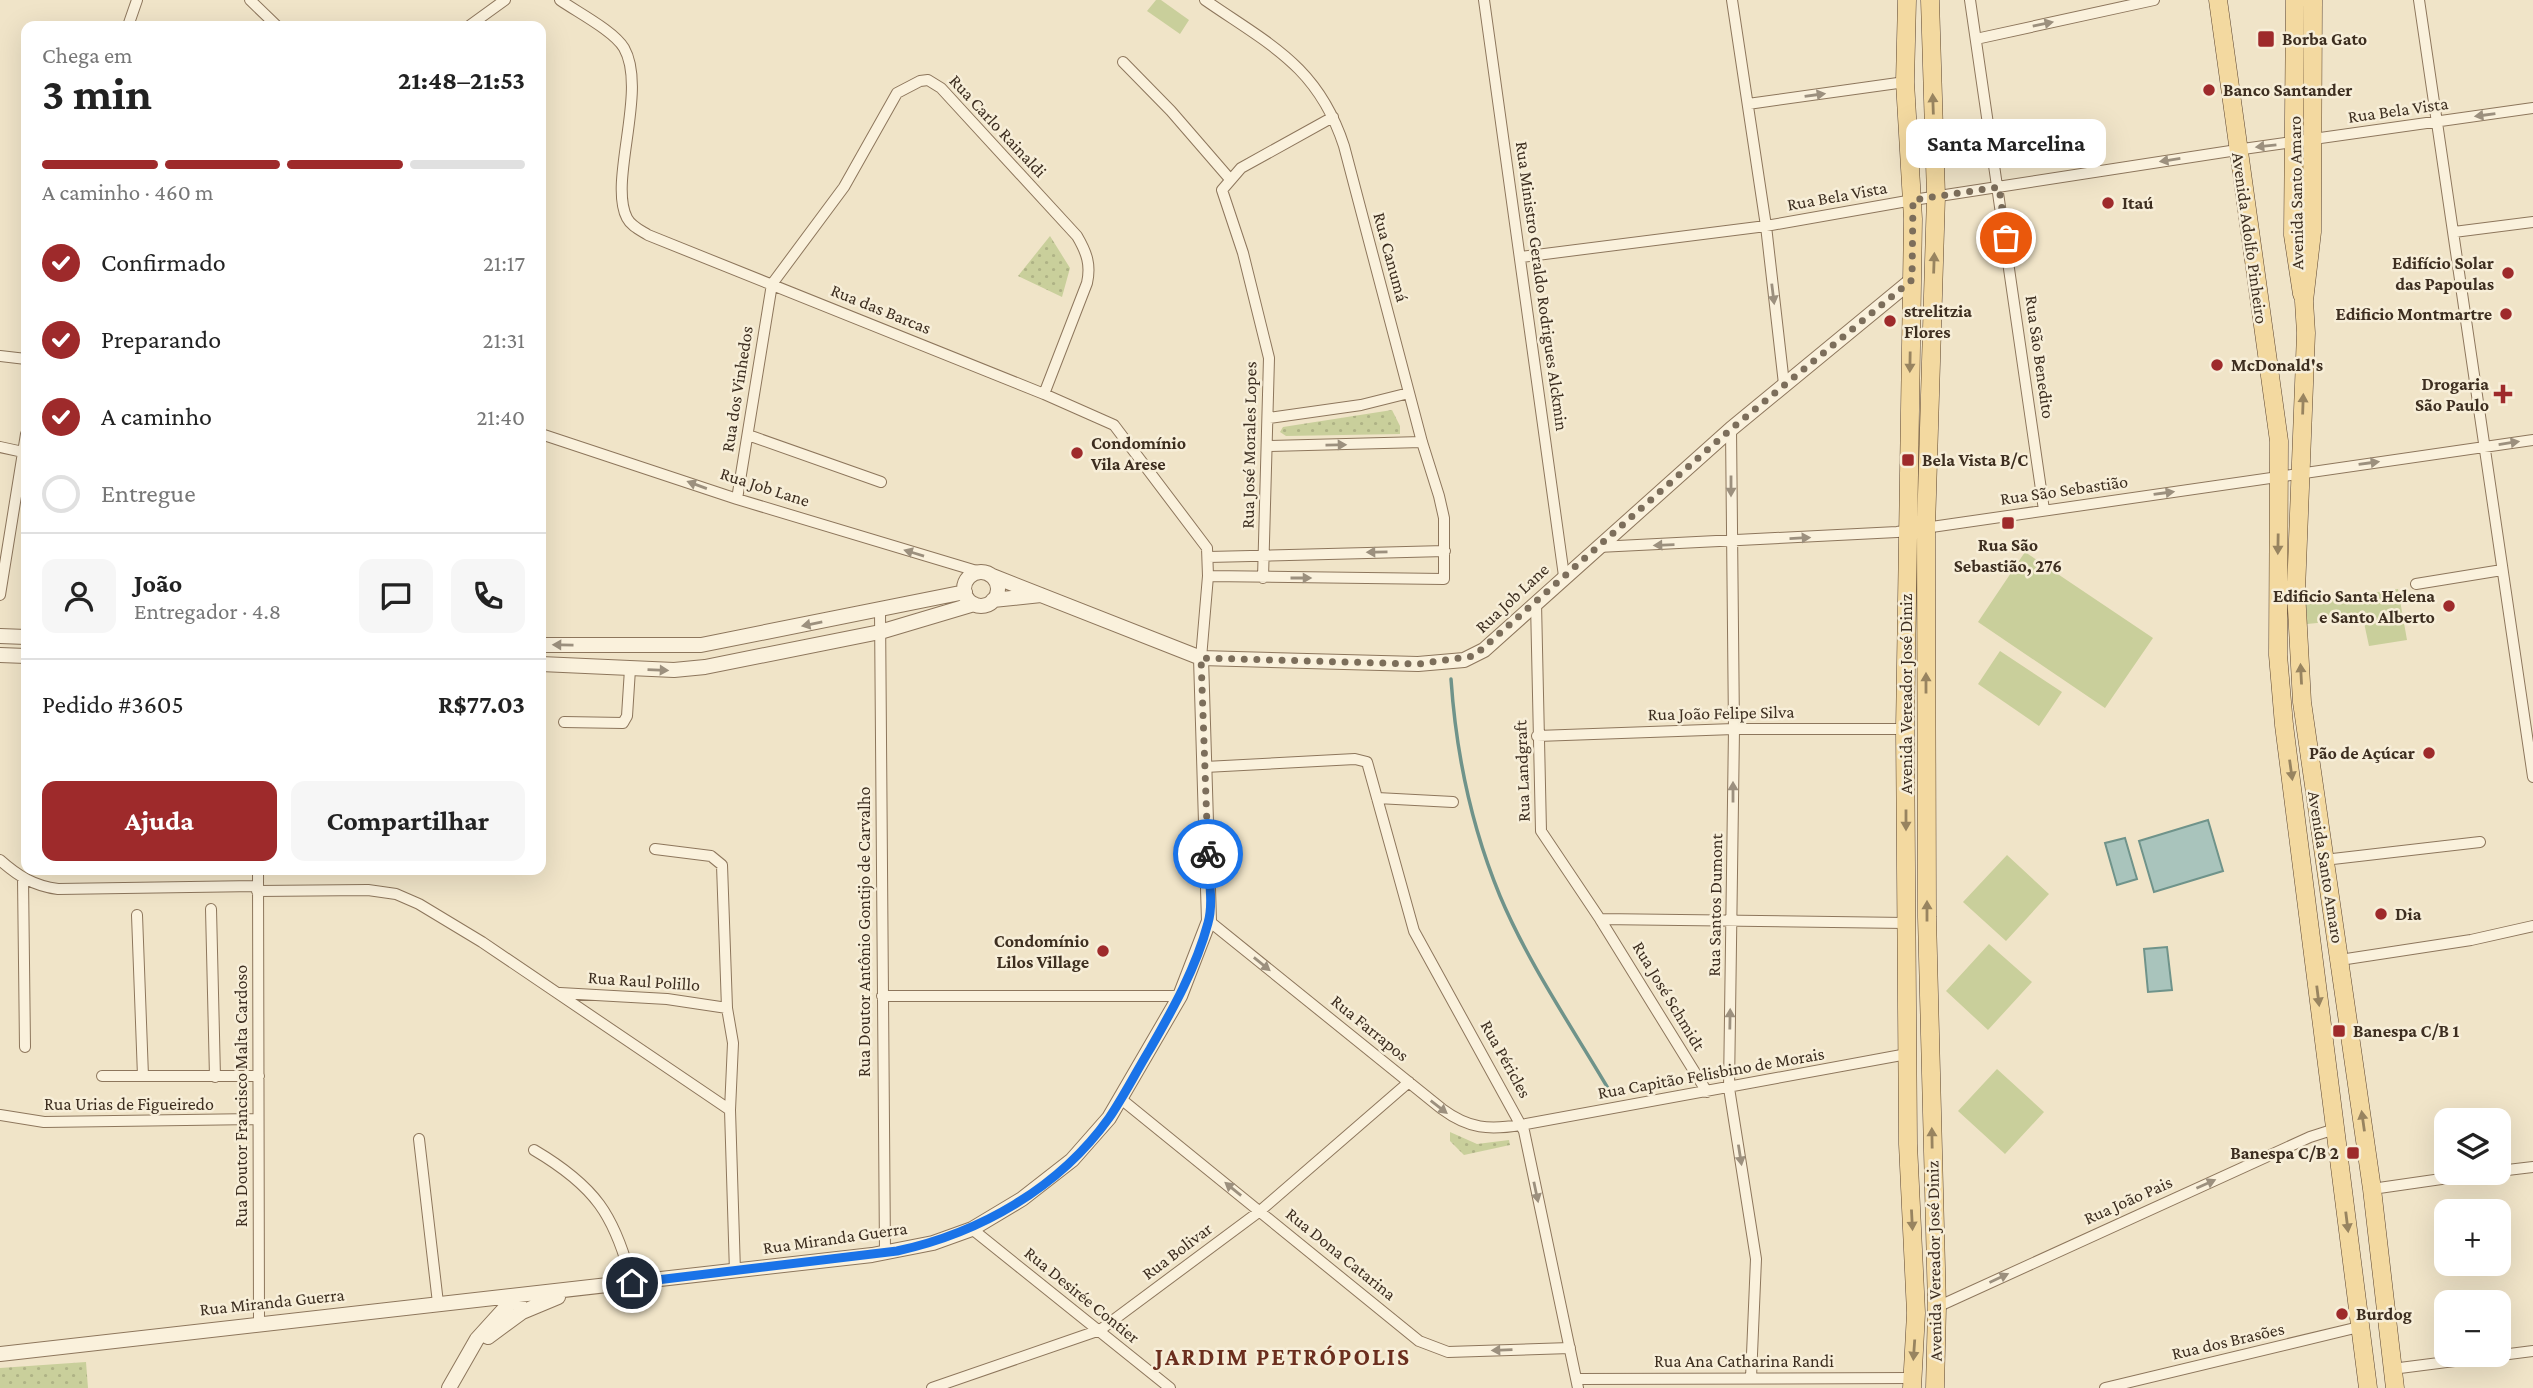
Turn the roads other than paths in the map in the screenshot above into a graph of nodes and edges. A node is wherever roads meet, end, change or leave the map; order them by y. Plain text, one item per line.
1 (137, 0) edge
2 (250, 0) edge
3 (505, 0) edge
4 (560, 0) edge
5 (1205, 0) edge
6 (1484, 0) edge
7 (1732, 0) edge
8 (1907, 0) edge
9 (1930, 0) edge
10 (1970, 0) edge
11 (2154, 0) edge
12 (2218, 0) edge
13 (2295, 0) edge
14 (2314, 0) edge
15 (2418, 0) edge
16 (130, 21) edge
17 (272, 21) edge
18 (476, 21) edge
19 (1976, 39) junction
20 (1123, 62) dead end
21 (1905, 82) junction
22 (1748, 104) junction
23 (2533, 108) edge
24 (1333, 117) junction
25 (2437, 122) junction
26 (2303, 142) junction
27 (2238, 150) junction
28 (1229, 178) junction
29 (1999, 187) junction
30 (1936, 196) junction
31 (1913, 200) junction
32 (2533, 222) edge
33 (1766, 226) junction
34 (2455, 232) junction
35 (1521, 257) junction
36 (1912, 280) junction
37 (772, 284) junction
38 (0, 356) edge
39 (21, 358) edge
40 (1784, 384) junction
41 (1409, 393) junction
42 (1044, 394) junction
43 (1269, 418) junction
44 (1731, 429) junction
45 (748, 435) junction
46 (546, 436) edge
47 (2533, 440) edge
48 (1422, 442) junction
49 (1268, 446) junction
50 (0, 447) edge
51 (2484, 447) junction
52 (21, 452) edge
53 (21, 460) edge
54 (2301, 473) junction
55 (2280, 476) junction
56 (881, 482) dead end
57 (737, 499) junction
58 (2044, 510) junction
59 (6, 519) edge
60 (1926, 527) junction
61 (1906, 531) junction
62 (1731, 543) junction
63 (1597, 547) junction
64 (1445, 551) junction
65 (1264, 554) junction
66 (1208, 557) junction
67 (2502, 570) junction
68 (985, 574) junction
69 (1208, 576) junction
70 (1564, 576) junction
71 (1263, 578) junction
72 (2416, 584) dead end
73 (964, 592) junction
74 (0, 595) edge
75 (1046, 595) junction
76 (993, 600) junction
77 (1536, 603) junction
78 (974, 604) junction
79 (880, 611) junction
80 (880, 632) junction
81 (0, 636) edge
82 (21, 637) edge
83 (546, 645) edge
84 (0, 655) edge
85 (21, 656) edge
86 (1201, 658) junction
87 (546, 664) edge
88 (630, 669) junction
89 (564, 722) dead end
90 (1734, 729) junction
91 (1905, 729) junction
92 (1537, 736) junction
93 (1205, 767) junction
94 (2533, 777) edge
95 (1377, 798) junction
96 (1453, 802) dead end
97 (2480, 842) dead end
98 (654, 849) dead end
99 (0, 860) edge
100 (2324, 860) junction
101 (258, 875) edge
102 (23, 878) junction
103 (257, 888) junction
104 (211, 909) dead end
105 (137, 915) dead end
106 (1601, 919) junction
107 (1209, 921) junction
108 (1732, 923) junction
109 (1906, 923) junction
110 (2533, 926) edge
111 (2340, 960) junction
112 (558, 993) junction
113 (882, 996) junction
114 (1180, 996) junction
115 (727, 1008) junction
116 (24, 1047) dead end
117 (1907, 1054) junction
118 (102, 1076) dead end
119 (143, 1076) junction
120 (259, 1076) junction
121 (215, 1077) junction
122 (1409, 1082) junction
123 (1729, 1088) junction
124 (1707, 1092) junction
125 (1121, 1099) junction
126 (730, 1110) junction
127 (0, 1115) edge
128 (258, 1119) junction
129 (1521, 1125) junction
130 (2335, 1129) junction
131 (419, 1139) dead end
132 (534, 1150) dead end
133 (2533, 1167) edge
134 (2511, 1170) edge
135 (2434, 1180) edge
136 (2372, 1189) junction
137 (1260, 1211) junction
138 (972, 1229) junction
139 (885, 1253) junction
140 (735, 1272) junction
141 (632, 1283) junction
142 (574, 1291) junction
143 (516, 1296) junction
144 (480, 1299) junction
145 (438, 1303) junction
146 (1937, 1307) junction
147 (522, 1312) junction
148 (500, 1321) junction
149 (260, 1322) junction
150 (2359, 1327) junction
151 (1100, 1330) junction
152 (1570, 1348) junction
153 (2533, 1351) edge
154 (0, 1354) edge
155 (2392, 1369) junction
156 (1751, 1378) junction
157 (1578, 1383) edge
158 (1667, 1383) edge
159 (1774, 1383) edge
160 (1912, 1383) edge
161 (1936, 1385) edge
162 (449, 1388) edge
163 (932, 1388) edge
164 (1170, 1388) edge
165 (2105, 1388) edge
166 (2368, 1388) edge
167 (2395, 1388) edge

1 - 16 street
2 - 17 street
3 - 18 street
4 - 37 street, Rua das Barcas
5 - 24 street, Rua Canumá
6 - 35 street, Rua Ministro Geraldo Rodrigues Alckmin
7 - 22 street
8 - 21 main road, Avenida Vereador José Diniz
30 -> 9 main road, Avenida Vereador José Diniz
10 - 19 street, Rua São Benedito
19 -> 11 street
12 - 27 main road, Avenida Adolfo Pinheiro
13 - 26 main road, Avenida Santo Amaro
14 - 26 main road, Avenida Santo Amaro
15 - 25 street
19 - 29 street, Rua São Benedito
20 - 28 street
22 -> 21 street
21 - 31 main road, Avenida Vereador José Diniz
22 - 33 street
23 -> 25 street, Rua Bela Vista
24 - 28 street
24 - 41 street, Rua Canumá
25 - 26 street, Rua Bela Vista
25 - 34 street
26 -> 27 street, Rua Bela Vista
54 -> 26 main road, Avenida Santo Amaro
27 -> 29 street, Rua Bela Vista
27 - 55 main road, Avenida Adolfo Pinheiro
28 - 43 street, Rua José Morales Lopes
29 - 30 street, Rua Bela Vista
29 - 58 street, Rua São Benedito
30 - 31 street, Rua Bela Vista
60 -> 30 main road, Avenida Vereador José Diniz
31 - 33 street, Rua Bela Vista
31 - 36 main road, Avenida Vereador José Diniz
32 - 34 street
33 - 35 street, Rua Bela Vista
33 -> 40 street
34 - 51 street
35 - 70 street, Rua Ministro Geraldo Rodrigues Alckmin
36 - 40 street, Rua Job Lane
36 -> 61 main road, Avenida Vereador José Diniz
37 - 42 street, Rua das Barcas
37 - 42 street, Rua Carlo Rainaldi
37 - 45 street, Rua dos Vinhedos
38 - 39 street
40 - 44 street, Rua Job Lane
41 - 43 street
41 - 48 street, Rua Canumá
42 - 66 street, Rua das Barcas
43 - 49 street, Rua José Morales Lopes
44 -> 62 street, Rua Santos Dumont
44 - 63 street, Rua Job Lane
45 - 56 street
45 - 57 street, Rua dos Vinhedos
57 -> 46 street, Rua Job Lane
51 -> 47 street, Rua São Sebastião
49 -> 48 street
48 - 64 street, Rua Canumá
49 - 65 street, Rua José Morales Lopes
50 - 52 street
54 -> 51 street, Rua São Sebastião
51 - 67 street
53 - 59 street
54 - 55 street, Rua São Sebastião
100 -> 54 main road, Avenida Santo Amaro
58 -> 55 street, Rua São Sebastião
55 -> 130 main road, Avenida Santo Amaro
68 -> 57 street, Rua Job Lane
58 - 60 street, Rua São Sebastião
59 - 74 street
60 - 61 street, Rua São Sebastião
146 -> 60 main road, Avenida Vereador José Diniz
62 -> 61 street, Rua São Sebastião
61 - 91 main road, Avenida Vereador José Diniz
62 -> 63 street, Rua São Sebastião
62 - 90 street, Rua Santos Dumont
63 - 70 street, Rua Job Lane
64 -> 65 street
71 -> 64 street, Rua Canumá
65 - 66 street
65 - 71 street, Rua José Morales Lopes
66 - 69 street, Rua das Barcas
67 - 72 street
67 - 94 street
68 - 73 street
68 - 75 street, Rua Job Lane
68 - 76 street
69 - 71 street
69 - 86 street, Rua das Barcas
70 - 77 street, Rua Job Lane
73 - 78 street
73 - 79 street
75 - 76 street, Rua Job Lane
75 - 86 street, Rua Job Lane
76 - 78 street
77 - 86 street, Rua Job Lane
77 - 92 street, Rua Landgraft
78 - 80 street
79 - 80 street, Rua Doutor Antônio Gontijo de Carvalho
79 -> 83 street
88 -> 80 street
80 - 113 street, Rua Doutor Antônio Gontijo de Carvalho
81 - 82 street
84 - 85 street
86 - 93 street, Rua Miranda Guerra
87 - 88 street
88 - 89 street
90 - 91 street, Rua João Felipe Silva
90 - 92 street, Rua João Felipe Silva
108 -> 90 street, Rua Santos Dumont
91 -> 109 main road, Avenida Vereador José Diniz
92 - 106 street, Rua Landgraft
93 - 95 street, Rua Péricles
93 - 107 street, Rua Miranda Guerra
95 - 96 street
95 - 129 street, Rua Péricles
97 - 100 street
98 - 115 street
99 - 102 street
100 - 111 main road, Avenida Santo Amaro
101 - 103 street, Rua Doutor Francisco Malta Cardoso
102 - 103 street
102 - 116 street
103 - 112 street
103 - 120 street, Rua Doutor Francisco Malta Cardoso
104 - 121 street
105 - 119 street
106 - 108 street
106 - 124 street, Rua José Schmidt
107 - 114 street, Rua Miranda Guerra
107 -> 122 street, Rua Farrapos
108 - 109 street
123 -> 108 street, Rua Santos Dumont
109 - 117 main road, Avenida Vereador José Diniz
110 - 111 street
136 -> 111 main road, Avenida Santo Amaro
112 - 115 street, Rua Raul Polillo
112 - 126 street
113 - 114 street
113 - 139 street, Rua Doutor Antônio Gontijo de Carvalho
114 - 125 street, Rua Miranda Guerra
115 - 126 street
117 - 123 street, Rua Capitão Felisbino de Morais
117 -> 160 main road, Avenida Vereador José Diniz
118 - 119 street
119 - 121 street
120 - 121 street
120 - 128 street, Rua Doutor Francisco Malta Cardoso
122 -> 129 street, Rua Farrapos
122 - 137 street, Rua Bolivar
123 - 124 street, Rua Capitão Felisbino de Morais
123 -> 156 street, Rua Santos Dumont
124 - 129 street, Rua Capitão Felisbino de Morais
137 -> 125 street, Rua Dona Catarina
125 - 138 street, Rua Miranda Guerra
126 - 140 street
127 - 128 street, Rua Urias de Figueiredo
128 - 149 street, Rua Doutor Francisco Malta Cardoso
129 -> 152 street, Rua Péricles
146 -> 130 street, Rua João Pais
130 -> 150 main road, Avenida Santo Amaro
131 - 145 street
132 - 141 street
133 - 134 street
135 - 136 street
136 - 155 main road, Avenida Santo Amaro
137 - 151 street, Rua Bolivar
152 -> 137 street, Rua Dona Catarina
138 - 139 street, Rua Miranda Guerra
138 - 151 street, Rua Desirée Contier
139 - 140 street, Rua Miranda Guerra
140 - 141 street, Rua Miranda Guerra
141 - 142 street, Rua Miranda Guerra
142 - 143 street, Rua Miranda Guerra
142 - 147 street
143 - 144 street, Rua Miranda Guerra
143 - 147 street
143 - 148 street
144 - 145 street, Rua Miranda Guerra
144 - 148 street
145 - 149 street, Rua Miranda Guerra
146 - 161 main road, Avenida Vereador José Diniz
147 - 148 street
148 - 162 street
149 - 154 street, Rua Miranda Guerra
150 - 165 street, Rua dos Brasões
150 - 166 main road, Avenida Santo Amaro
151 - 163 street, Rua Bolivar
151 - 164 street, Rua Desirée Contier
152 - 157 street, Rua Péricles
153 - 155 street
155 - 167 main road, Avenida Santo Amaro
156 - 158 street, Rua Ana Catharina Randi
156 - 159 street, Rua Ana Catharina Randi
157 - 158 street, Rua Ana Catharina Randi
159 - 160 street, Rua Ana Catharina Randi

